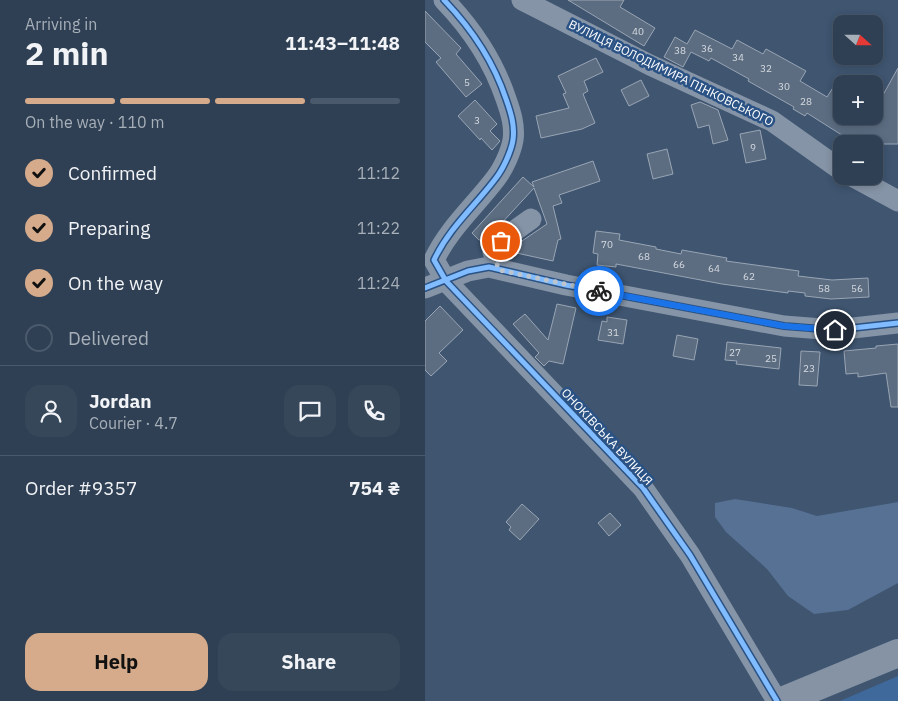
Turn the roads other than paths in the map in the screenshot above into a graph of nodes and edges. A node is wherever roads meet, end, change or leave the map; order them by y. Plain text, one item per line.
1 (522, 0) edge
2 (454, 3) edge
3 (833, 164) edge
4 (869, 185) edge
5 (898, 201) edge
6 (531, 219) dead end
7 (499, 270) junction
8 (446, 281) junction
9 (425, 288) edge
10 (898, 322) edge
11 (898, 653) edge
12 (777, 701) edge
13 (782, 701) edge

1 - 3 street, ВУЛИЦЯ ВОЛОДИМИРА ПІНКОВСЬКОГО
2 - 8 street, ОНОКІВСЬКА ВУЛИЦЯ
4 - 5 street
6 - 7 street
7 - 8 street
7 - 10 street
8 - 9 street
8 - 12 street, ОНОКІВСЬКА ВУЛИЦЯ
11 - 13 highway

